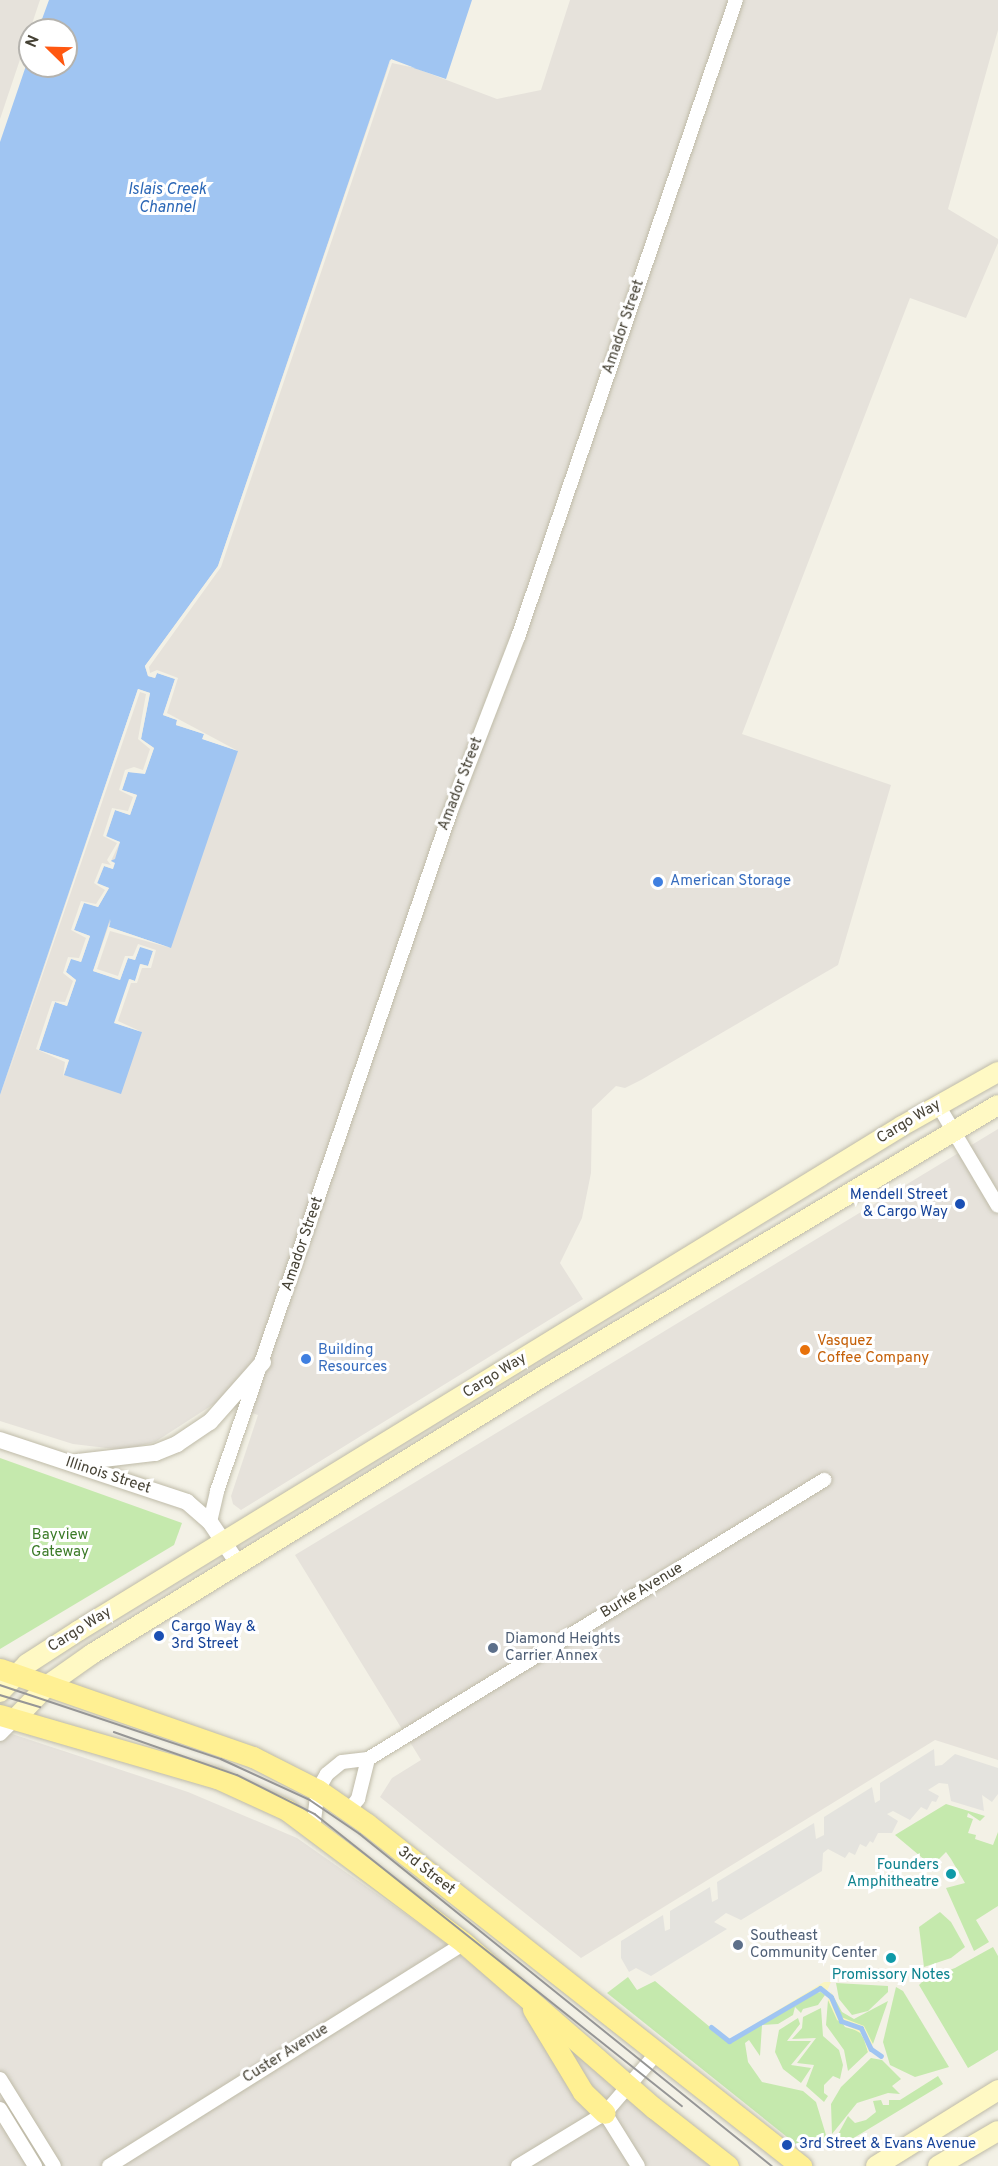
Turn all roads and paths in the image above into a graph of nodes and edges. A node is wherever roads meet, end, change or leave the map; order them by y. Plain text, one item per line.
1 (736, 0) edge
2 (998, 1072) edge
3 (938, 1105) junction
4 (998, 1105) edge
5 (952, 1131) junction
6 (998, 1206) edge
7 (263, 1362) junction
8 (0, 1440) edge
9 (66, 1462) junction
10 (824, 1480) dead end
11 (210, 1522) junction
12 (223, 1541) junction
13 (239, 1565) junction
14 (8, 1671) edge
15 (48, 1685) junction
16 (0, 1692) edge
17 (8, 1717) edge
18 (0, 1734) edge
19 (368, 1759) junction
20 (318, 1790) junction
21 (348, 1811) junction
22 (313, 1829) junction
23 (464, 1943) junction
24 (522, 1990) junction
25 (656, 2054) junction
26 (0, 2079) edge
27 (629, 2085) junction
28 (998, 2090) edge
29 (0, 2109) edge
30 (605, 2113) junction
31 (998, 2131) edge
32 (35, 2166) edge
33 (54, 2166) edge
34 (109, 2166) edge
35 (518, 2166) edge
36 (638, 2166) edge
37 (728, 2166) edge
38 (801, 2166) edge
39 (876, 2166) edge
40 (938, 2166) edge

1 - 7 street, Amador Street
2 - 3 main road, Cargo Way
3 - 5 street
3 - 12 main road, Cargo Way
4 - 5 main road, Cargo Way
5 - 6 street
5 - 13 main road, Cargo Way
7 - 9 street
7 - 11 street, Amador Street
8 - 9 street, Illinois Street
9 - 11 street, Illinois Street
10 - 19 street, Burke Avenue
11 - 12 street
12 - 13 street
12 - 14 main road, Cargo Way
13 - 15 main road, Cargo Way
14 - 15 main road, 3rd Street
14 - 16 main road, Cargo Way
15 - 17 main road, Cargo Way
15 - 20 main road, 3rd Street
17 - 18 street
17 - 22 main road
19 - 20 street, Burke Avenue
19 - 21 street
20 - 21 main road, 3rd Street
20 - 22 street
21 - 25 main road, 3rd Street
22 - 23 main road
23 - 24 main road
23 - 34 street, Custer Avenue
24 - 27 main road
24 - 30 main road
25 - 27 street
25 - 38 main road, 3rd Street
26 - 33 street
27 - 30 street
27 - 37 main road
28 - 39 main road
29 - 32 street
30 - 35 street
30 - 36 street
31 - 40 main road

